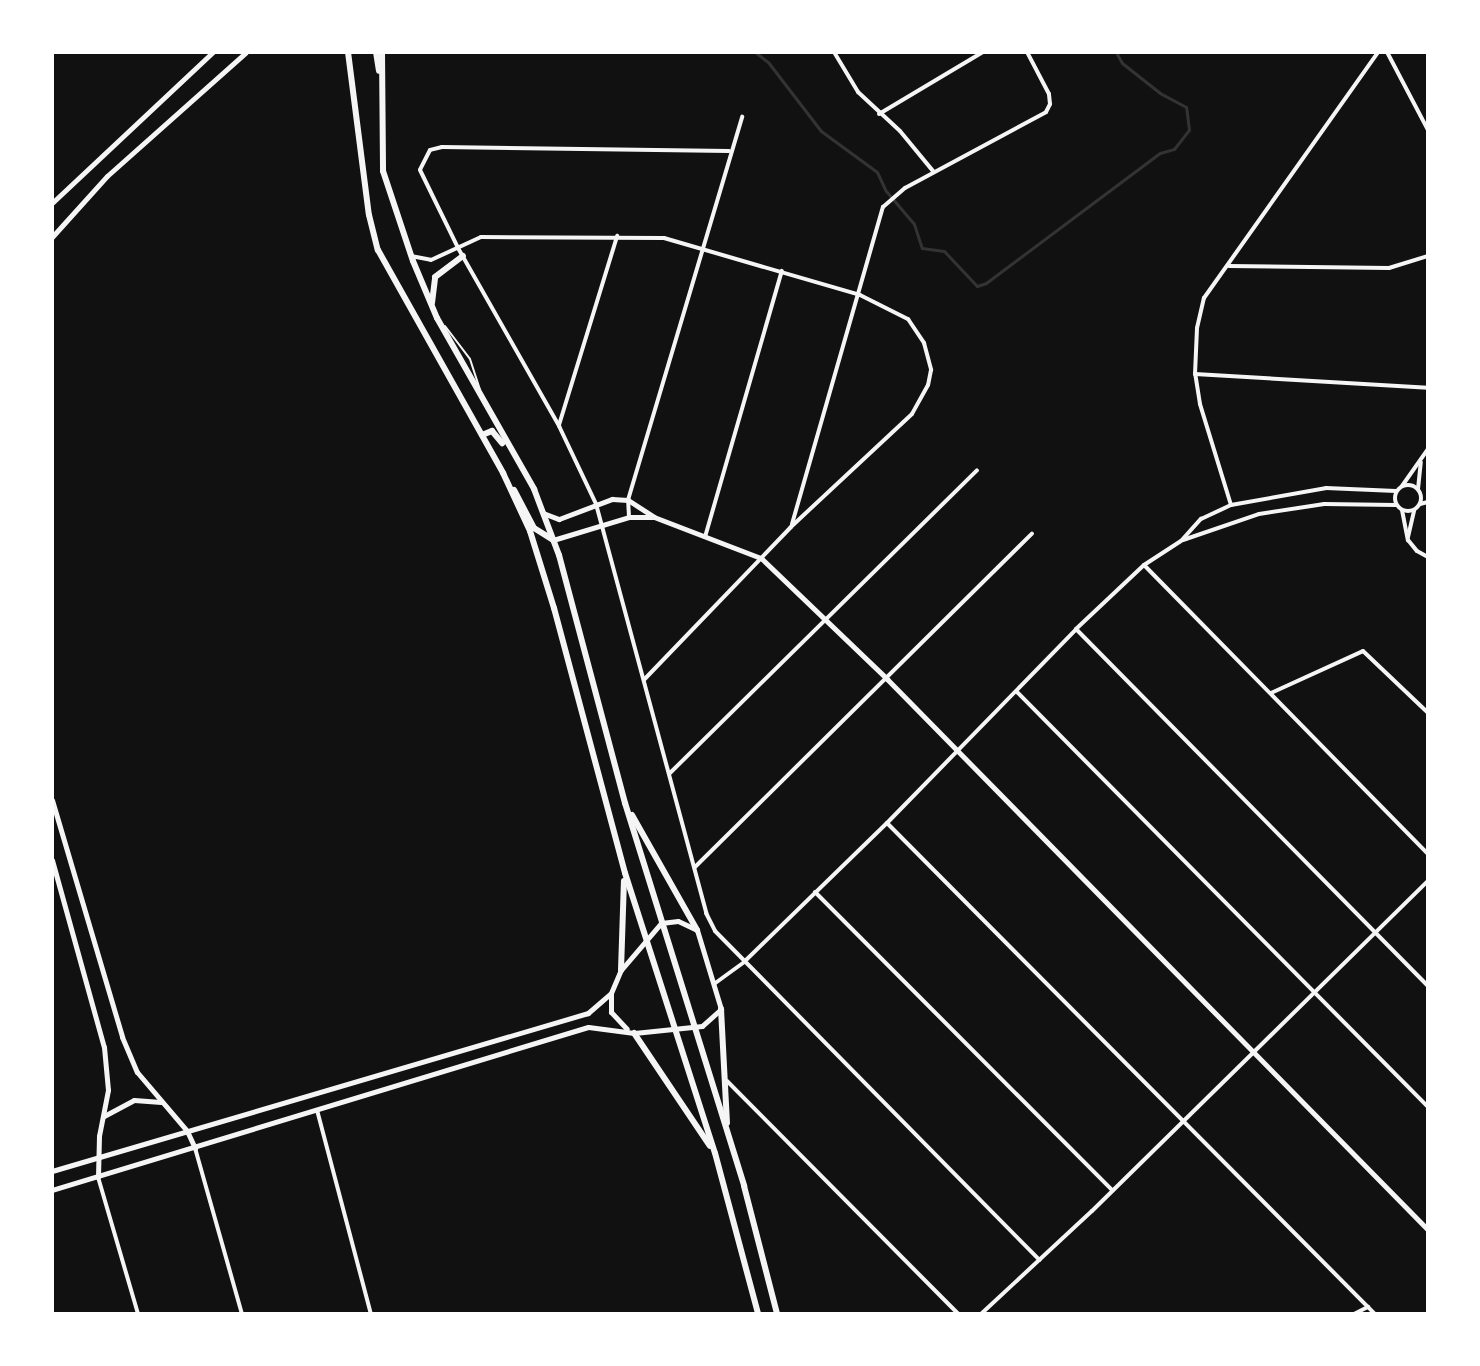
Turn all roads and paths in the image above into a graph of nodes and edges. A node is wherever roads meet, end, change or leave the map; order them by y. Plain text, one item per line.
1 (213, 52) edge
2 (246, 52) edge
3 (348, 52) edge
4 (376, 52) edge
5 (382, 52) edge
6 (834, 52) edge
7 (983, 52) edge
8 (1027, 52) edge
9 (1378, 52) edge
10 (1387, 52) edge
11 (381, 86) junction
12 (879, 114) junction
13 (742, 117) dead end
14 (1428, 130) edge
15 (729, 151) junction
16 (933, 171) junction
17 (52, 203) edge
18 (617, 236) junction
19 (52, 237) edge
20 (458, 248) junction
21 (701, 249) junction
22 (411, 256) junction
23 (463, 256) junction
24 (1428, 256) edge
25 (1229, 266) junction
26 (782, 271) junction
27 (860, 295) junction
28 (432, 307) junction
29 (1195, 374) junction
30 (1428, 388) edge
31 (559, 426) junction
32 (482, 435) junction
33 (1428, 449) edge
34 (1422, 459) junction
35 (518, 466) junction
36 (977, 470) dead end
37 (503, 473) junction
38 (1402, 486) junction
39 (1396, 491) junction
40 (1419, 492) junction
41 (1428, 495) edge
42 (628, 500) junction
43 (1428, 502) edge
44 (596, 504) junction
45 (1420, 504) junction
46 (1231, 505) junction
47 (1396, 505) junction
48 (1402, 510) junction
49 (1414, 510) junction
50 (543, 513) junction
51 (629, 517) junction
52 (654, 517) junction
53 (601, 524) junction
54 (791, 527) junction
55 (1032, 533) dead end
56 (704, 538) junction
57 (553, 540) junction
58 (1408, 540) junction
59 (1181, 541) junction
60 (1428, 557) edge
61 (761, 558) junction
62 (1144, 565) junction
63 (825, 620) junction
64 (1076, 629) junction
65 (887, 679) junction
66 (644, 680) junction
67 (1017, 692) junction
68 (1271, 693) junction
69 (1428, 713) edge
70 (955, 751) junction
71 (670, 773) junction
72 (52, 800) edge
73 (625, 803) junction
74 (887, 823) junction
75 (1428, 854) edge
76 (52, 860) edge
77 (695, 867) junction
78 (625, 873) junction
79 (1428, 881) edge
80 (815, 892) junction
81 (661, 923) junction
82 (697, 930) junction
83 (1374, 931) junction
84 (647, 940) junction
85 (744, 962) junction
86 (621, 970) junction
87 (714, 984) junction
88 (1428, 986) edge
89 (1313, 991) junction
90 (611, 993) junction
91 (721, 1009) junction
92 (693, 1027) junction
93 (676, 1028) junction
94 (631, 1031) junction
95 (1254, 1050) junction
96 (727, 1081) junction
97 (166, 1104) junction
98 (1428, 1107) edge
99 (317, 1110) junction
100 (103, 1117) junction
101 (1183, 1120) junction
102 (187, 1131) junction
103 (728, 1134) junction
104 (195, 1148) junction
105 (715, 1153) junction
106 (100, 1158) junction
107 (52, 1171) edge
108 (98, 1177) junction
109 (52, 1190) edge
110 (1112, 1190) junction
111 (1428, 1230) edge
112 (1040, 1260) junction
113 (1368, 1307) junction
114 (138, 1314) edge
115 (242, 1314) edge
116 (371, 1314) edge
117 (758, 1314) edge
118 (777, 1314) edge
119 (958, 1314) edge
120 (981, 1314) edge
121 (1354, 1314) edge
122 (1375, 1314) edge

1 - 17 street
2 - 19 street
3 - 32 main road
4 - 11 main road
5 - 11 main road
6 - 12 street
7 - 12 street
8 - 16 street
9 - 25 street
10 - 14 street
11 - 22 main road
12 - 16 street
13 - 15 street
15 - 20 street
15 - 21 street
16 - 27 street
18 - 20 street
18 - 21 street
18 - 31 street
20 - 22 street
20 - 23 street
21 - 26 street
21 - 42 street
22 - 28 main road
23 - 28 main road
23 - 31 street
24 - 25 street
25 - 29 street
26 - 27 street
26 - 56 street
27 - 54 street
27 - 54 street
28 - 35 main road
29 - 30 street
29 - 46 street
31 - 44 street
32 - 35 main road
32 - 37 main road
33 - 34 street
34 - 38 street
34 - 40 street
35 - 50 main road
36 - 63 street
37 - 57 main road
37 - 78 main road
38 - 39 street
38 - 40 street
39 - 46 street
39 - 47 street
40 - 41 street
40 - 45 street
42 - 44 street
42 - 51 street
42 - 52 street
43 - 45 street
44 - 50 street
44 - 53 street
45 - 49 street
46 - 59 street
47 - 48 street
47 - 59 street
48 - 49 street
48 - 58 street
49 - 58 street
50 - 57 main road
51 - 52 street
51 - 53 street
52 - 56 street
53 - 57 street
53 - 66 street
54 - 61 street
55 - 65 street
56 - 61 street
57 - 73 main road
58 - 60 street
59 - 62 street
61 - 63 street
61 - 66 street
62 - 64 street
62 - 68 street
63 - 65 street
63 - 71 street
64 - 67 street
64 - 83 street
65 - 70 street
65 - 77 street
66 - 71 street
67 - 70 street
67 - 89 street
68 - 69 street
68 - 75 street
70 - 74 street
70 - 95 street
71 - 77 street
72 - 97 street
73 - 81 main road
73 - 82 main road
74 - 80 street
74 - 101 street
76 - 100 street
77 - 85 street
78 - 84 main road
78 - 86 main road
79 - 83 street
80 - 85 street
80 - 110 street
81 - 82 street
81 - 84 street
81 - 92 main road
82 - 87 street
83 - 88 street
83 - 89 street
84 - 86 street
84 - 93 main road
85 - 87 street
85 - 112 street
86 - 90 street
87 - 91 street
89 - 95 street
89 - 98 street
90 - 94 street
90 - 102 street
91 - 92 street
91 - 96 main road
92 - 93 street
92 - 103 main road
93 - 94 street
93 - 105 main road
94 - 99 street
94 - 105 main road
95 - 101 street
95 - 111 street
96 - 103 main road
96 - 119 street
97 - 100 street
97 - 102 street
99 - 104 street
99 - 116 street
100 - 106 street
101 - 110 street
101 - 113 street
102 - 104 street
102 - 106 street
103 - 118 main road
104 - 108 street
104 - 115 street
105 - 117 main road
106 - 107 street
106 - 108 street
108 - 109 street
108 - 114 street
110 - 112 street
112 - 120 street
113 - 121 street
113 - 122 street

